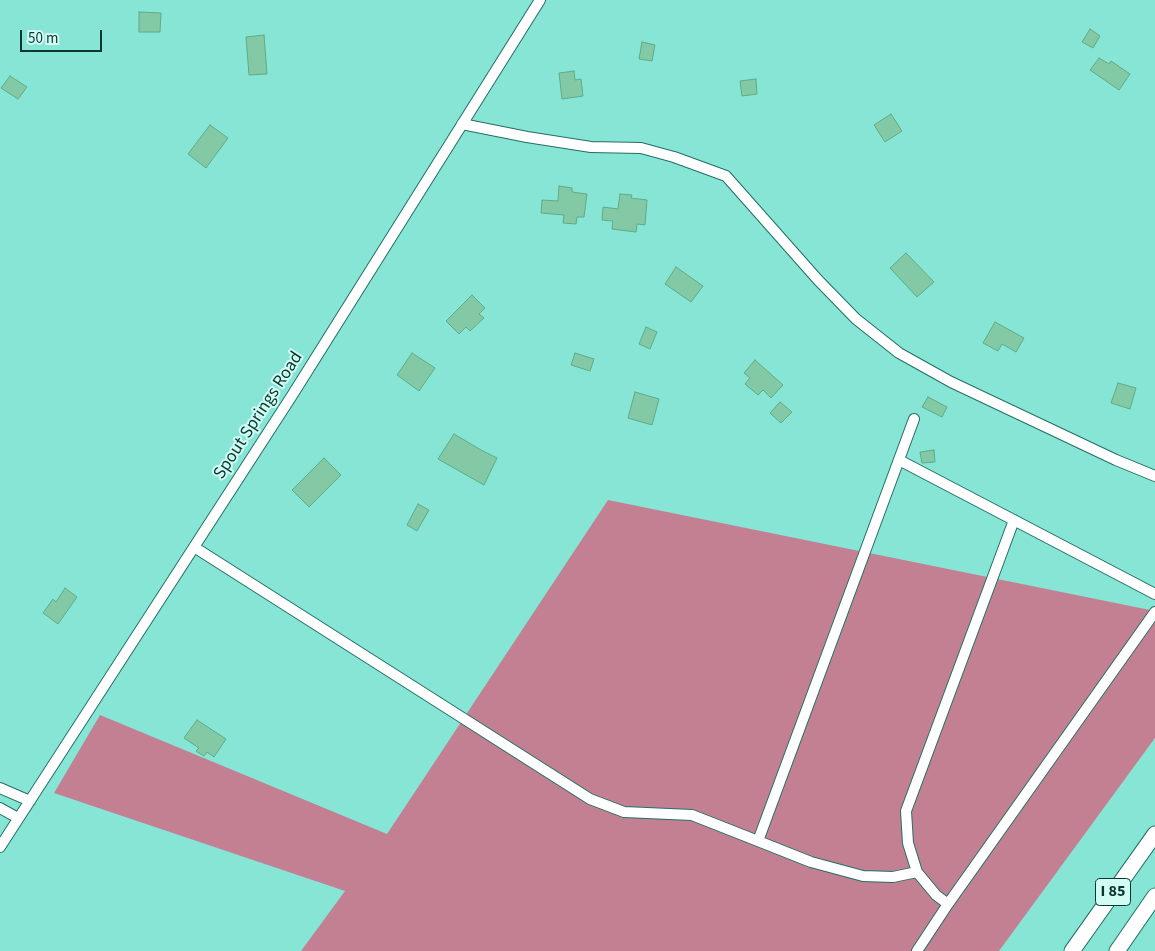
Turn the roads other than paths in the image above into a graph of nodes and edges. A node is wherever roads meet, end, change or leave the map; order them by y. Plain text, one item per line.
1 (540, 0) edge
2 (462, 124) junction
3 (914, 419) dead end
4 (899, 460) junction
5 (1155, 476) edge
6 (1014, 520) junction
7 (194, 547) junction
8 (1155, 594) edge
9 (1155, 612) edge
10 (0, 788) edge
11 (30, 800) junction
12 (0, 808) edge
13 (18, 818) junction
14 (1155, 834) edge
15 (758, 841) junction
16 (0, 847) edge
17 (917, 872) junction
18 (1155, 896) edge
19 (948, 904) junction
20 (917, 951) edge
21 (1072, 951) edge
22 (1117, 951) edge

1 - 2 street, Spout Springs Road
2 - 5 street
2 - 7 street, Spout Springs Road
3 - 4 street
4 - 6 street
4 - 15 street
6 - 8 street
6 - 17 street
7 - 11 street, Spout Springs Road
7 - 15 street
9 - 19 street
10 - 11 street
11 - 13 street, Spout Springs Road
12 - 13 street
13 - 16 street, Spout Springs Road
14 - 21 highway, I 85
15 - 17 street
17 - 19 street
18 - 22 highway, I 85
19 - 20 street

